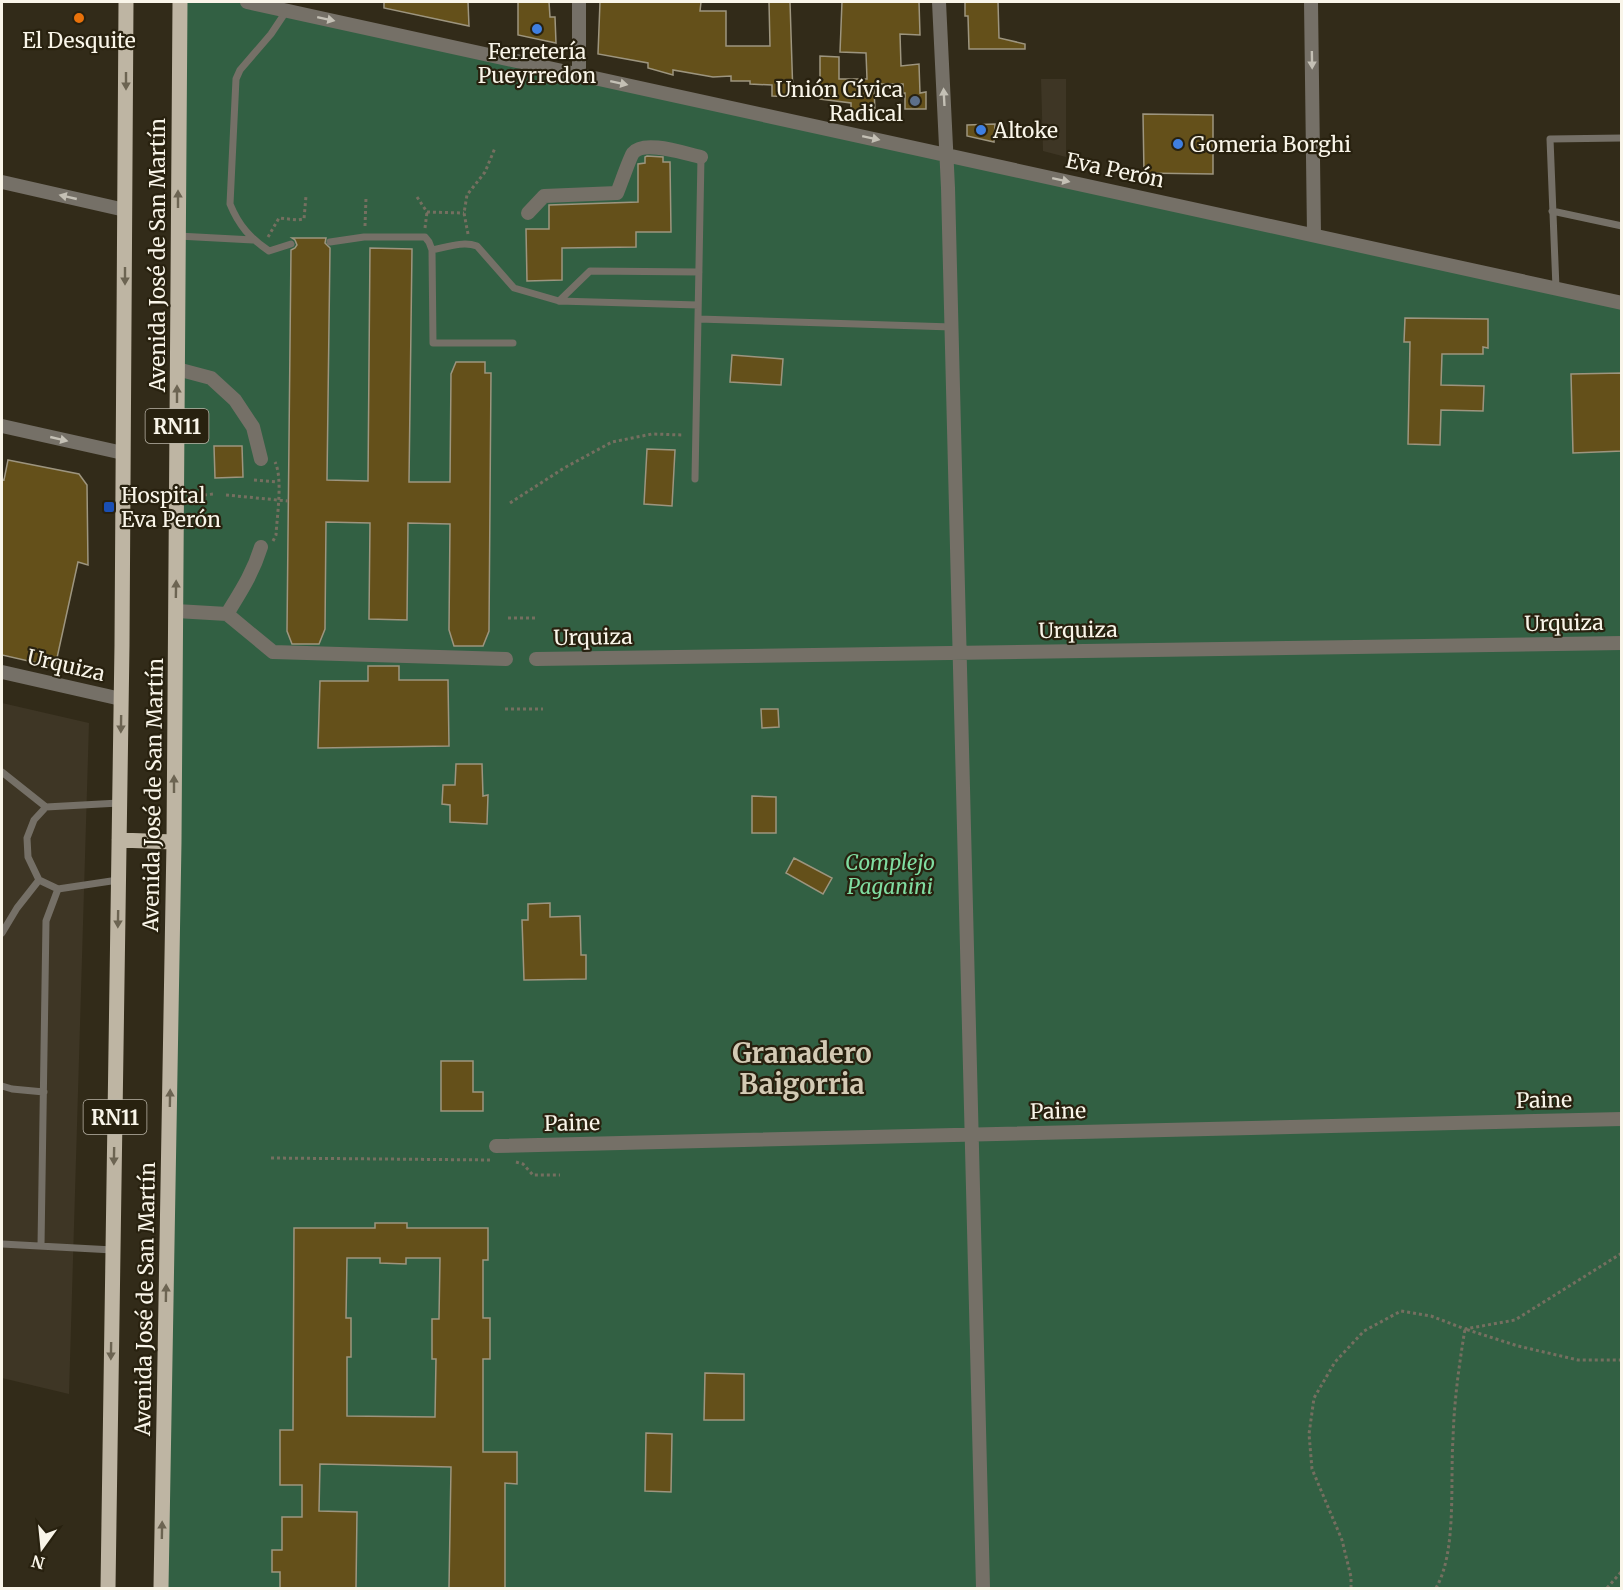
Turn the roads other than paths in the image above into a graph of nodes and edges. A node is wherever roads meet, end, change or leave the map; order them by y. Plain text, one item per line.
1 (126, 2) edge
2 (180, 2) edge
3 (248, 2) edge
4 (579, 2) edge
5 (939, 2) edge
6 (1311, 2) edge
7 (287, 10) junction
8 (579, 74) junction
9 (1622, 138) edge
10 (947, 155) junction
11 (701, 157) joint
12 (2, 182) edge
13 (125, 210) junction
14 (1552, 211) junction
15 (528, 213) dead end
16 (1622, 226) edge
17 (178, 236) junction
18 (1314, 236) junction
19 (253, 240) junction
20 (330, 242) dead end
21 (291, 244) dead end
22 (432, 250) junction
23 (699, 272) junction
24 (1556, 288) junction
25 (559, 301) junction
26 (1622, 303) edge
27 (698, 305) junction
28 (698, 319) junction
29 (952, 327) junction
30 (513, 343) dead end
31 (177, 369) junction
32 (2, 426) edge
33 (123, 453) junction
34 (267, 458) road end
35 (694, 479) dead end
36 (265, 547) road end
37 (176, 611) junction
38 (227, 614) junction
39 (1622, 643) edge
40 (960, 653) junction
41 (536, 658) dead end
42 (506, 659) dead end
43 (2, 672) edge
44 (121, 699) junction
45 (2, 772) edge
46 (119, 803) junction
47 (46, 807) junction
48 (119, 840) junction
49 (174, 842) junction
50 (39, 880) junction
51 (118, 880) junction
52 (58, 889) junction
53 (2, 933) edge
54 (2, 1086) edge
55 (44, 1092) junction
56 (1622, 1119) edge
57 (972, 1134) junction
58 (496, 1153) road end
59 (2, 1244) edge
60 (41, 1246) junction
61 (113, 1251) junction
62 (108, 1588) edge
63 (161, 1588) edge
64 (983, 1588) edge

1 -> 13 main road, Avenida José de San Martín / RN11
17 -> 2 main road, Avenida José de San Martín / RN11
3 - 7 street, Eva Perón
4 - 8 street
10 -> 5 street
6 -> 18 street
7 -> 8 street, Eva Perón
7 - 19 lane
8 -> 10 street, Eva Perón
9 - 14 lane
10 -> 18 street, Eva Perón
10 - 29 street
11 - 15 street
11 - 23 lane
13 -> 12 street
13 -> 33 main road, Avenida José de San Martín / RN11
14 - 16 lane
14 - 24 lane
17 - 19 lane
17 - 31 main road, Avenida José de San Martín / RN11
18 - 24 street, Eva Perón
19 - 21 lane
20 - 22 lane
22 - 25 lane
22 - 30 lane
23 - 25 lane
23 - 27 lane
24 - 26 street, Eva Perón
25 - 27 lane
27 - 28 lane
28 - 29 lane
28 - 35 lane
29 - 40 street
31 - 34 street
37 -> 31 main road, Avenida José de San Martín / RN11
32 -> 33 street
33 - 44 main road, Avenida José de San Martín / RN11
36 - 38 street
37 - 38 street
49 -> 37 main road, Avenida José de San Martín / RN11
38 - 42 street
39 - 40 street, Urquiza
40 - 41 street, Urquiza
40 - 57 street
43 - 44 street, Urquiza
44 -> 46 main road, Avenida José de San Martín / RN11
45 - 47 lane
46 - 47 lane
46 - 48 main road, Avenida José de San Martín / RN11
47 - 50 lane
48 - 49 main road
48 - 51 main road, Avenida José de San Martín / RN11
63 -> 49 main road, Avenida José de San Martín / RN11
50 - 52 lane
50 - 53 lane
51 - 52 lane
51 -> 61 main road, Avenida José de San Martín / RN11
52 - 55 lane
54 - 55 lane
55 - 60 lane
56 - 57 street, Paine
57 - 58 street, Paine
57 - 64 street
59 - 60 lane
60 - 61 lane
61 -> 62 main road, Avenida José de San Martín / RN11

